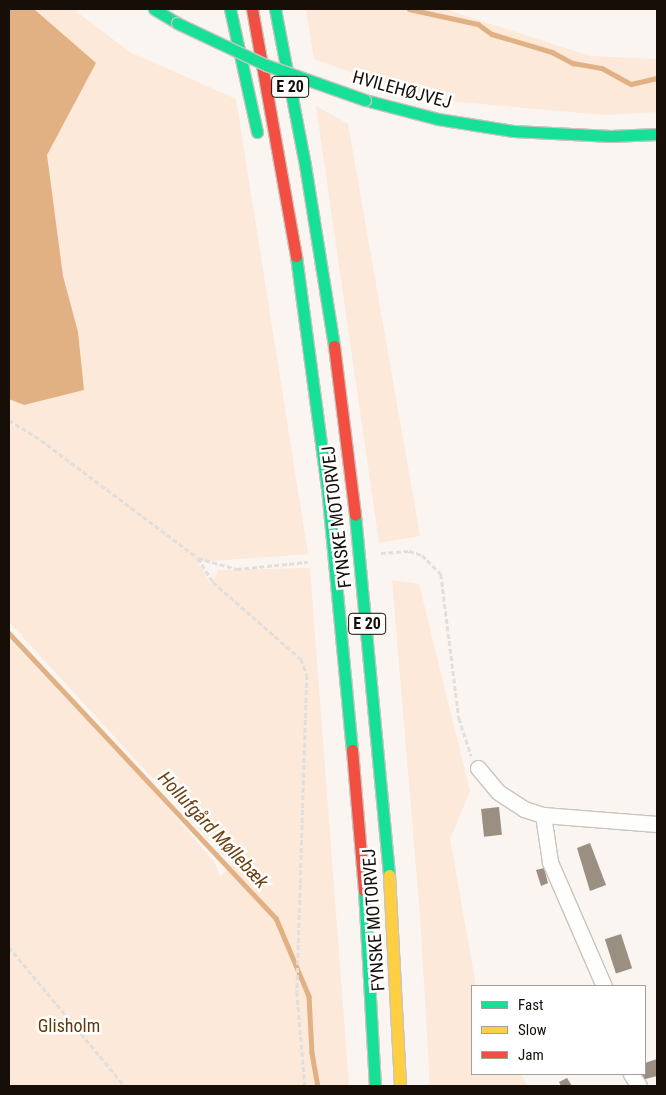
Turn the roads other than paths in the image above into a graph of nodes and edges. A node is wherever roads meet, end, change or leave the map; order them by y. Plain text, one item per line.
1 (154, 9) edge
2 (230, 9) edge
3 (252, 9) edge
4 (275, 9) edge
5 (285, 9) edge
6 (657, 134) edge
7 (259, 144) dead end
8 (305, 165) junction
9 (292, 326) dead end
10 (327, 487) junction
11 (478, 768) road end
12 (544, 815) junction
13 (657, 824) edge
14 (604, 985) edge
15 (632, 1075) edge
16 (375, 1086) edge
17 (400, 1086) edge
18 (638, 1086) edge

1 - 6 main road, HVILEHØJVEJ, bridge
2 - 7 main road
3 - 10 main road, FYNSKE MOTORVEJ / E 20
4 - 8 main road, FYNSKE MOTORVEJ / E 20
5 - 8 main road
8 - 17 main road, FYNSKE MOTORVEJ / E 20
9 - 10 main road
10 - 16 main road, FYNSKE MOTORVEJ / E 20
11 - 12 street
12 - 13 street
12 - 14 street
15 - 18 street

